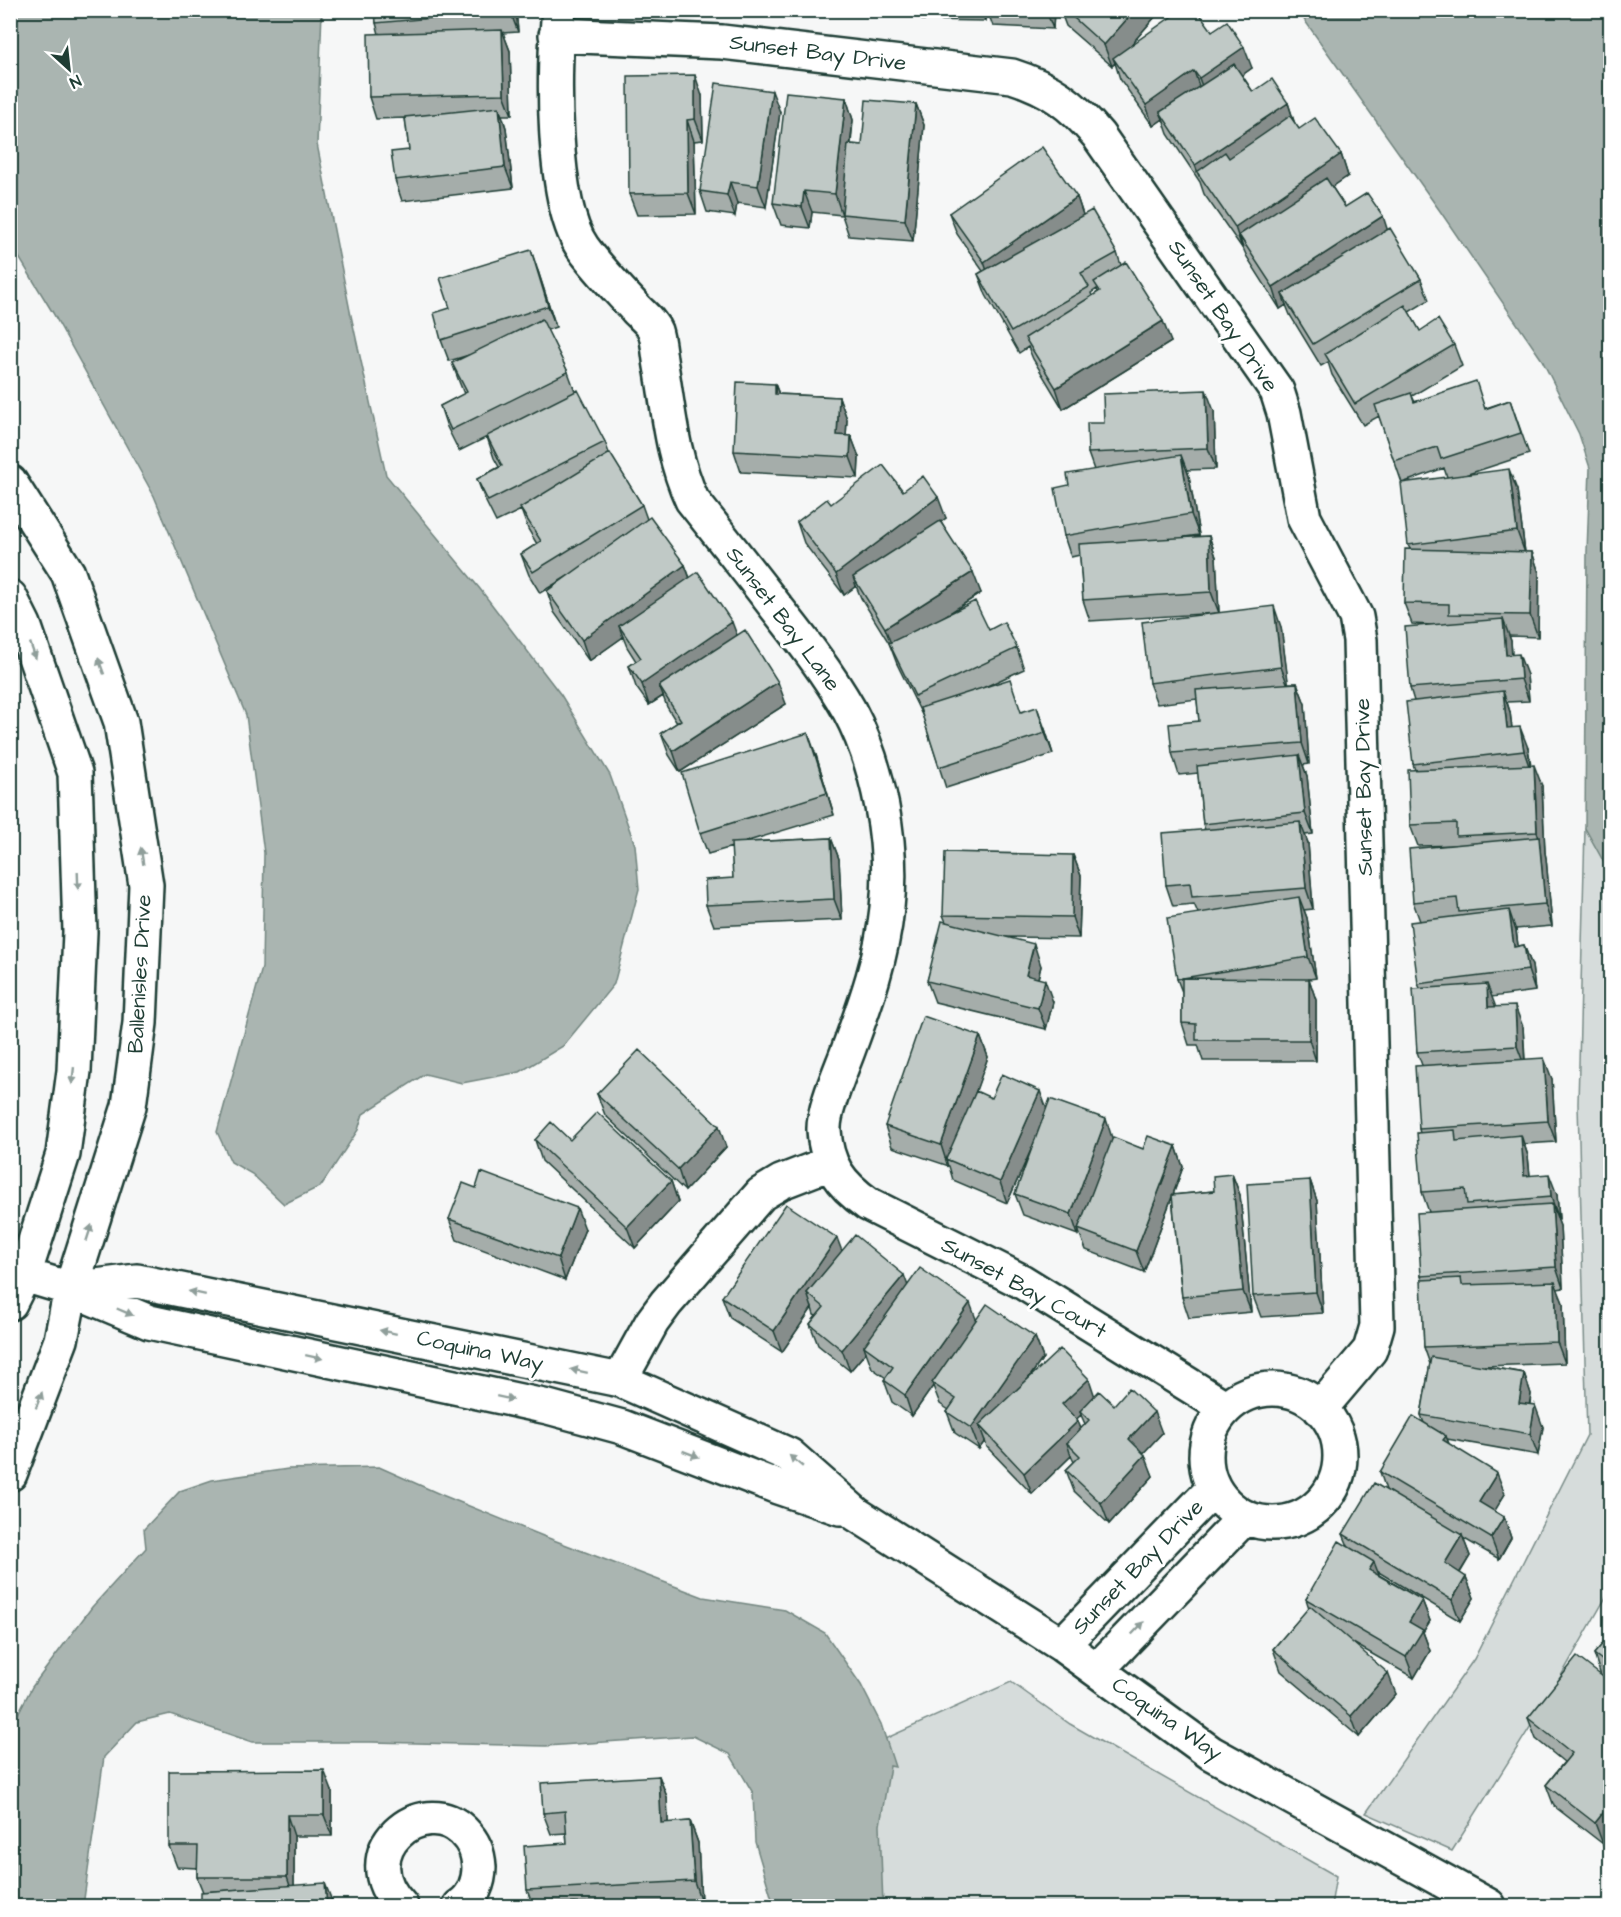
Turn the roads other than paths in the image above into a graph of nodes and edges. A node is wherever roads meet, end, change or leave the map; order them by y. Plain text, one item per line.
1 (557, 23) edge
2 (10, 482) edge
3 (10, 597) edge
4 (830, 1162) junction
5 (17, 1289) edge
6 (71, 1289) junction
7 (620, 1380) junction
8 (1226, 1408) junction
9 (1320, 1409) junction
10 (10, 1474) edge
11 (1214, 1488) junction
12 (856, 1514) junction
13 (1245, 1517) junction
14 (1062, 1645) junction
15 (1097, 1670) junction
16 (468, 1902) edge
17 (401, 1906) edge
18 (1489, 1906) edge

1 - 4 street, Sunset Bay Lane
1 - 9 street, Sunset Bay Drive
6 -> 2 street, Ballenisles Drive
3 -> 5 street
4 - 7 street
4 - 8 street, Sunset Bay Court
5 - 6 street, Coquina Way
7 -> 6 street, Coquina Way
10 -> 6 street, Ballenisles Drive
6 -> 12 street, Coquina Way
12 -> 7 street, Coquina Way
8 - 9 street, Sunset Bay Drive
8 - 11 street, Sunset Bay Drive
9 - 13 street, Sunset Bay Drive
11 - 13 street, Sunset Bay Drive
11 - 14 street, Sunset Bay Drive
12 - 14 street, Coquina Way
15 -> 13 street, Sunset Bay Drive
14 - 15 street, Coquina Way
15 - 18 street, Coquina Way
16 - 17 street

